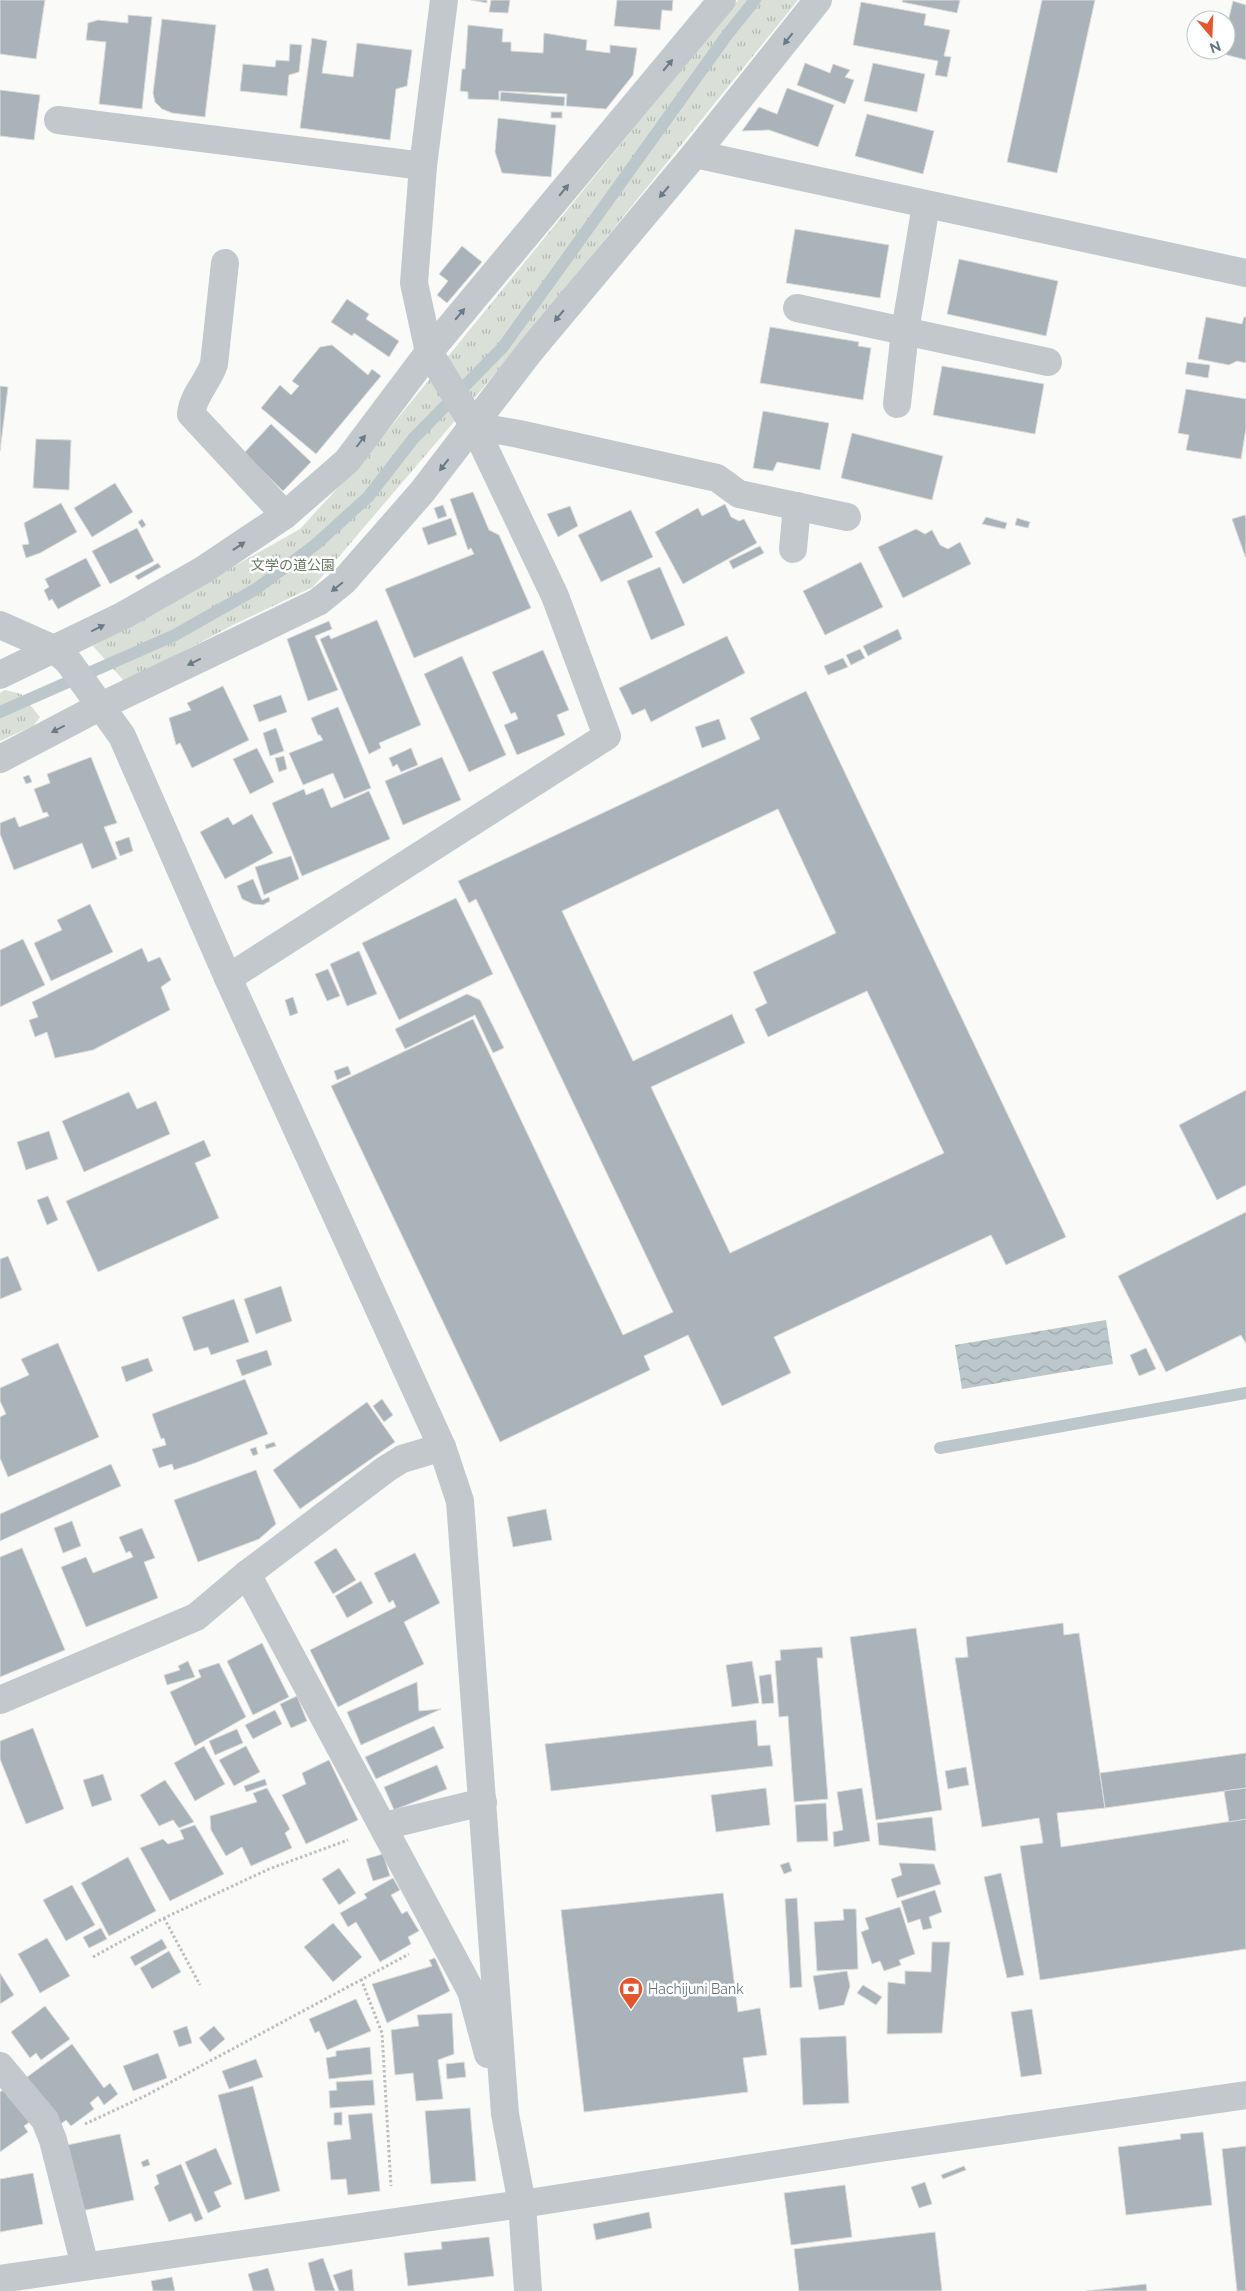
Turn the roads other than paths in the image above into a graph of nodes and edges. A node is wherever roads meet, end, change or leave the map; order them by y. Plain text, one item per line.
1 (444, 0) edge
2 (722, 0) edge
3 (818, 0) edge
4 (58, 120) dead end
5 (695, 154) junction
6 (423, 166) junction
7 (926, 205) junction
8 (224, 263) dead end
9 (1246, 273) edge
10 (797, 308) dead end
11 (905, 331) junction
12 (433, 358) junction
13 (1048, 362) dead end
14 (897, 404) dead end
15 (472, 423) junction
16 (797, 506) junction
17 (284, 515) junction
18 (847, 517) dead end
19 (794, 549) dead end
20 (0, 625) edge
21 (61, 655) junction
22 (0, 675) edge
23 (98, 701) junction
24 (0, 759) edge
25 (228, 978) junction
26 (442, 1447) junction
27 (247, 1574) junction
28 (0, 1700) edge
29 (483, 1802) junction
30 (384, 1826) junction
31 (0, 2066) edge
32 (1246, 2095) edge
33 (505, 2114) junction
34 (522, 2204) junction
35 (85, 2266) junction
36 (0, 2279) edge
37 (528, 2291) edge

1 - 6 street
12 -> 2 street
3 -> 5 street
4 - 6 street
5 - 7 street
5 -> 15 street
6 - 12 street
7 - 9 street
7 - 11 street
8 - 17 street
10 - 11 street
11 - 13 street
11 - 14 street
12 - 15 street
17 -> 12 street
15 - 16 street
15 -> 23 street
15 - 25 street
16 - 18 street
16 - 19 street
21 -> 17 street
20 - 21 street
21 - 22 street
21 - 23 street
23 -> 24 street
23 - 25 street
25 - 26 street
26 - 27 street
26 - 29 street
27 - 28 street
27 - 30 street
29 - 30 street
29 - 33 street
30 - 33 street
31 - 35 street
32 - 34 street
33 - 34 street
34 - 35 street
34 - 37 street
35 - 36 street

